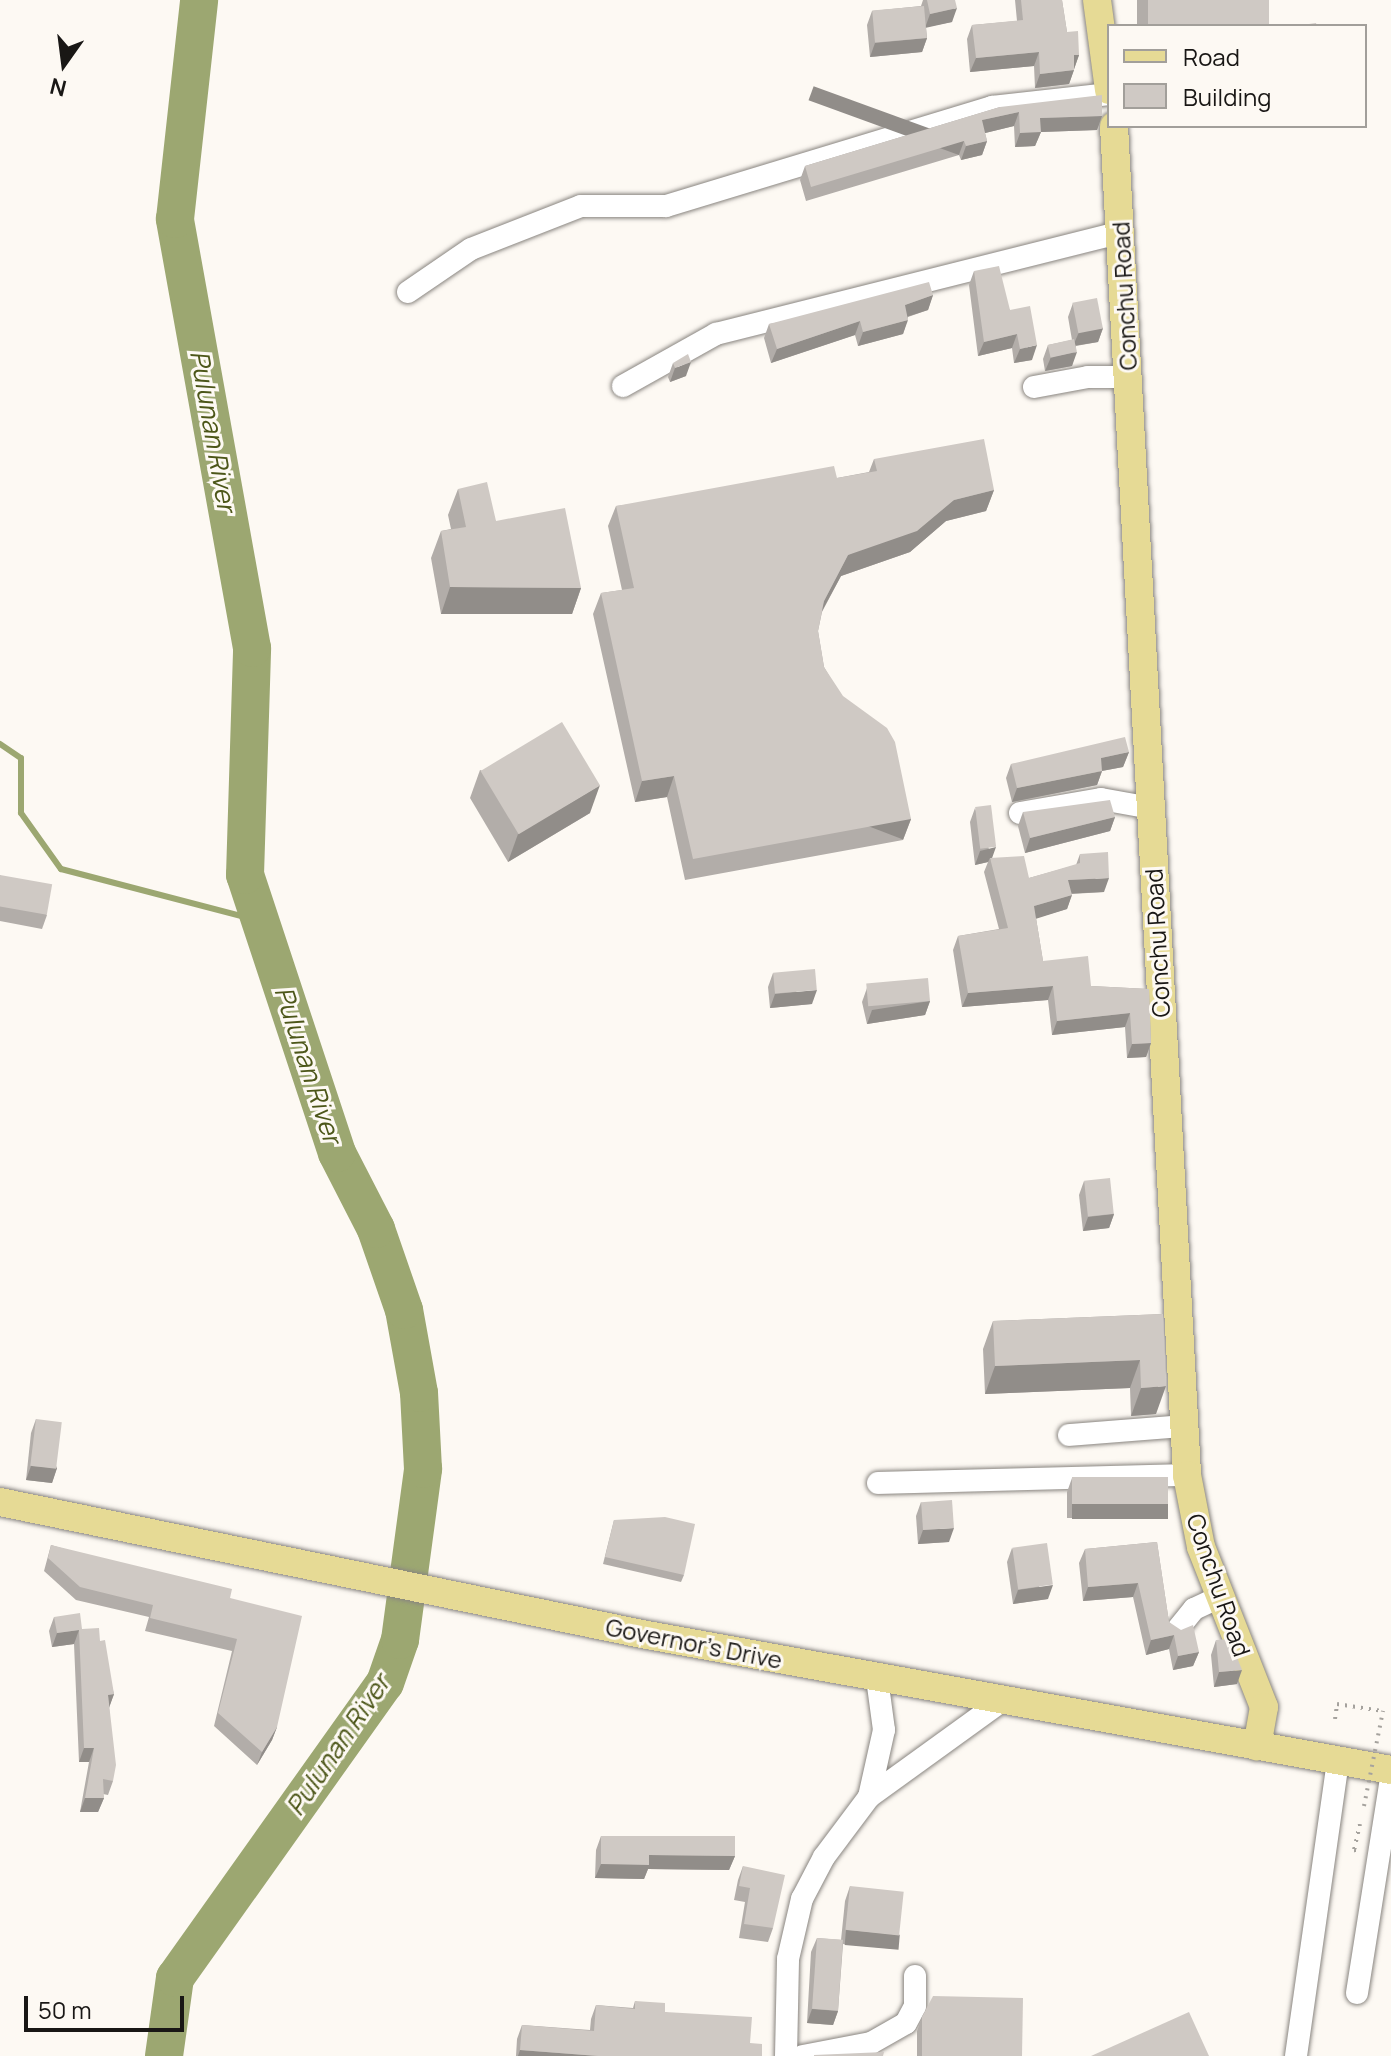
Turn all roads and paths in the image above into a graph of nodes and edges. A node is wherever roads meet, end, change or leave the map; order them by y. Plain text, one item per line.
1 (1097, 0) edge
2 (1107, 77) edge
3 (1107, 92) edge
4 (1114, 128) edge
5 (1121, 232) junction
6 (408, 292) dead end
7 (1129, 377) junction
8 (623, 386) dead end
9 (1034, 387) dead end
10 (1151, 808) junction
11 (1020, 813) edge
12 (1184, 1426) junction
13 (1069, 1435) dead end
14 (1187, 1475) junction
15 (878, 1483) dead end
16 (0, 1502) edge
17 (1220, 1597) junction
18 (1177, 1630) edge
19 (877, 1678) junction
20 (1003, 1700) junction
21 (1335, 1719) dead end
22 (1257, 1746) junction
23 (1338, 1760) junction
24 (1391, 1770) edge
25 (1391, 1779) edge
26 (869, 1797) junction
27 (1354, 1850) dead end
28 (915, 1976) dead end
29 (1357, 1993) dead end
30 (786, 2056) edge
31 (803, 2056) edge
32 (1296, 2056) edge

1 - 2 main road
3 - 6 street
4 - 5 main road, Conchu Road
5 - 7 main road, Conchu Road
5 - 8 street
7 - 9 street
7 - 10 main road, Conchu Road
10 - 11 street
10 - 12 main road, Conchu Road
12 - 13 street
12 - 14 main road, Conchu Road
14 - 15 street
14 - 17 main road, Conchu Road
16 - 19 main road, Governor's Drive
17 - 18 street
17 - 22 main road, Conchu Road
19 - 20 main road, Governor's Drive
19 - 26 street
20 - 22 main road, Governor's Drive
20 - 26 street
21 - 27 path, bridge
22 - 23 main road, Governor's Drive
23 - 24 main road, Governor's Drive
23 - 32 street
25 - 29 street
26 - 30 street
28 - 31 street

